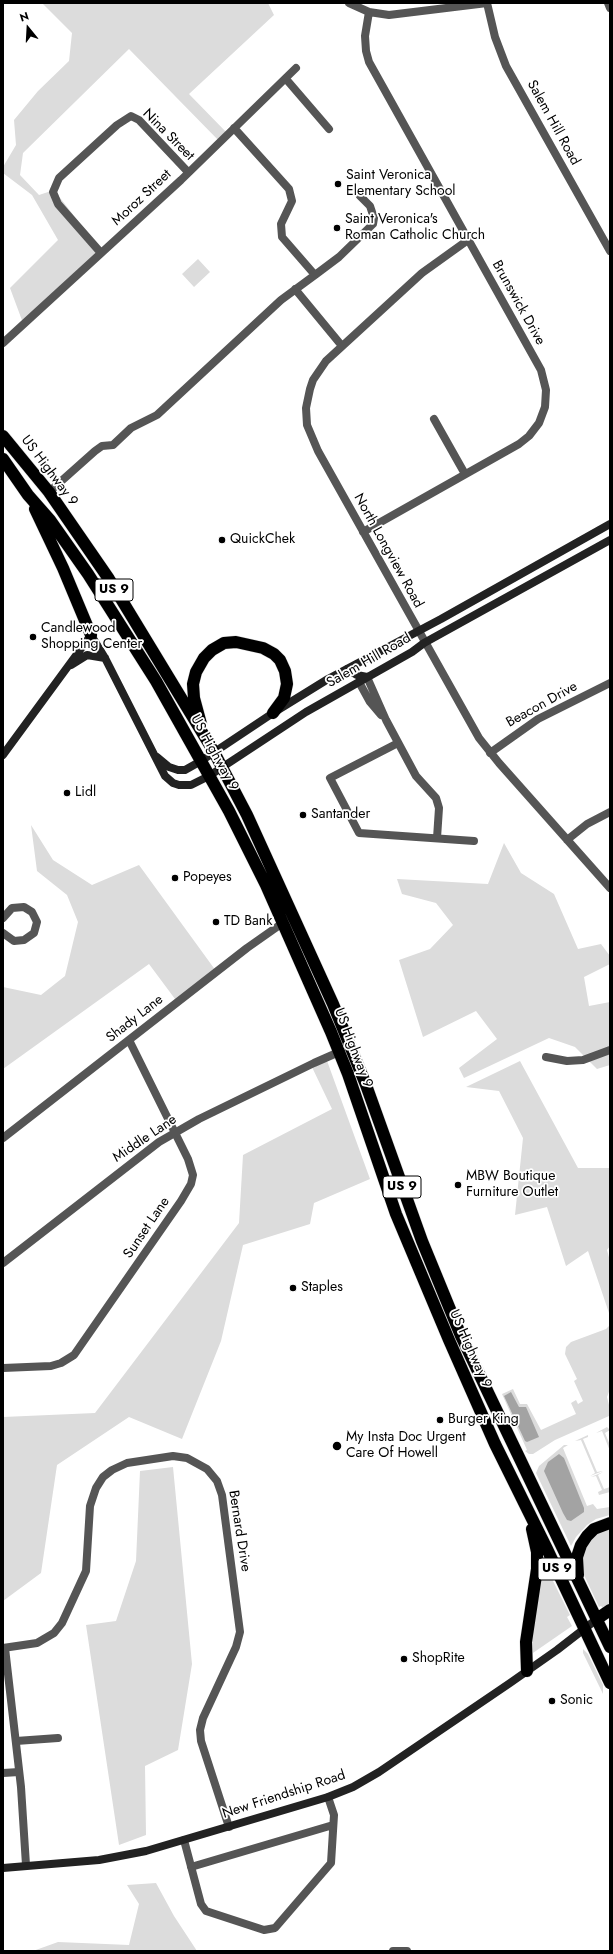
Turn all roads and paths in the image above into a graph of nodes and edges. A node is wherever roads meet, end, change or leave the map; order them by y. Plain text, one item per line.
1 (349, 3) edge
2 (487, 3) edge
3 (608, 3) edge
4 (610, 8) edge
5 (369, 12) junction
6 (296, 68) dead end
7 (286, 79) junction
8 (234, 128) junction
9 (329, 129) dead end
10 (188, 172) junction
11 (360, 196) dead end
12 (468, 240) junction
13 (610, 251) edge
14 (101, 253) junction
15 (315, 275) junction
16 (295, 289) junction
17 (3, 343) edge
18 (342, 346) junction
19 (434, 420) dead end
20 (3, 436) edge
21 (3, 459) edge
22 (464, 474) junction
23 (49, 492) junction
24 (28, 496) junction
25 (610, 524) edge
26 (363, 532) junction
27 (610, 540) edge
28 (418, 632) junction
29 (90, 635) junction
30 (424, 643) junction
31 (105, 658) junction
32 (67, 668) junction
33 (347, 669) junction
34 (367, 677) junction
35 (359, 682) junction
36 (610, 683) edge
37 (273, 713) junction
38 (386, 720) junction
39 (398, 743) junction
40 (211, 748) junction
41 (490, 752) junction
42 (3, 755) edge
43 (154, 755) junction
44 (202, 761) junction
45 (222, 767) junction
46 (209, 776) junction
47 (610, 812) edge
48 (437, 838) junction
49 (474, 840) dead end
50 (567, 840) junction
51 (610, 888) edge
52 (3, 918) edge
53 (284, 922) junction
54 (3, 932) edge
55 (129, 1040) junction
56 (610, 1050) edge
57 (339, 1052) junction
58 (546, 1057) dead end
59 (175, 1133) junction
60 (3, 1138) edge
61 (3, 1263) edge
62 (3, 1368) edge
63 (527, 1511) junction
64 (610, 1523) edge
65 (580, 1584) junction
66 (610, 1610) edge
67 (597, 1619) junction
68 (585, 1628) junction
69 (610, 1645) edge
70 (4, 1648) edge
71 (527, 1671) junction
72 (610, 1683) edge
73 (58, 1738) dead end
74 (16, 1741) junction
75 (19, 1772) junction
76 (3, 1773) edge
77 (328, 1797) junction
78 (333, 1825) junction
79 (229, 1827) junction
80 (184, 1840) junction
81 (26, 1865) junction
82 (191, 1867) junction
83 (3, 1868) edge
84 (393, 1951) edge
85 (407, 1951) edge

1 - 5 street
2 - 5 street
2 - 13 street, Salem Hill Road
3 - 4 street
5 - 12 street, Brunswick Drive
6 - 7 street, Moroz Street
7 - 8 street, Moroz Street
7 - 9 street
8 - 10 street, Moroz Street
8 - 15 street
10 - 14 street, Moroz Street
10 - 14 street, Nina Street
11 - 15 street
12 - 18 street, North Longview Road
12 - 22 street, Brunswick Drive
14 - 17 street, Moroz Street
15 - 16 street
16 - 18 street
16 - 23 street
18 - 26 street, North Longview Road
19 - 22 street
20 - 23 highway, US Highway 9 / US 9
21 - 24 highway, US Highway 9 / US 9
22 - 26 street, Brunswick Drive
23 - 40 highway, US Highway 9 / US 9
24 - 29 highway
24 - 44 highway, US Highway 9 / US 9
25 - 28 street, Salem Hill Road
26 - 28 street, North Longview Road
27 - 30 street, Salem Hill Road
28 - 30 street, North Longview Road
28 - 33 street, Salem Hill Road
29 - 31 street, Salem Hill Road
29 - 32 street
30 - 34 street, Salem Hill Road
30 - 41 street, North Longview Road
31 - 32 street
31 - 43 street, Salem Hill Road
32 - 42 street
33 - 34 street
33 - 37 street, Salem Hill Road
34 - 35 street, Salem Hill Road
34 - 38 street
35 - 38 street
35 - 45 street, Salem Hill Road
36 - 41 street, Beacon Drive
37 - 40 street, Salem Hill Road
37 - 40 highway
38 - 39 street
39 - 48 street
39 - 48 street
40 - 44 street, Salem Hill Road
40 - 45 highway, US Highway 9 / US 9
41 - 50 street, North Longview Road
43 - 44 street, Salem Hill Road
43 - 46 street, Salem Hill Road
44 - 46 highway, US Highway 9 / US 9
45 - 46 street, Salem Hill Road
45 - 65 highway, US Highway 9 / US 9
46 - 53 highway, US Highway 9 / US 9
47 - 50 street
48 - 49 street
50 - 51 street, North Longview Road
52 - 54 street
53 - 55 street, Shady Lane
53 - 57 highway, US Highway 9 / US 9
55 - 59 street, Sunset Lane
55 - 60 street, Shady Lane
56 - 58 street
57 - 59 street, Middle Lane
57 - 63 highway, US Highway 9 / US 9
59 - 61 street, Middle Lane
59 - 62 street, Sunset Lane
63 - 68 highway, US Highway 9 / US 9
63 - 71 highway
64 - 65 highway
65 - 67 highway, US Highway 9 / US 9
66 - 67 highway
67 - 68 street, New Friendship Road
67 - 69 highway, US Highway 9 / US 9
68 - 71 street, New Friendship Road
68 - 72 highway, US Highway 9 / US 9
70 - 74 street
70 - 79 street, Bernard Drive
71 - 77 street, New Friendship Road
73 - 74 street
74 - 75 street
75 - 76 street
75 - 81 street
77 - 78 street
77 - 79 street, New Friendship Road
78 - 82 street
78 - 82 street
79 - 80 street, New Friendship Road
80 - 81 street, New Friendship Road
80 - 82 street
81 - 83 street, New Friendship Road
84 - 85 street

